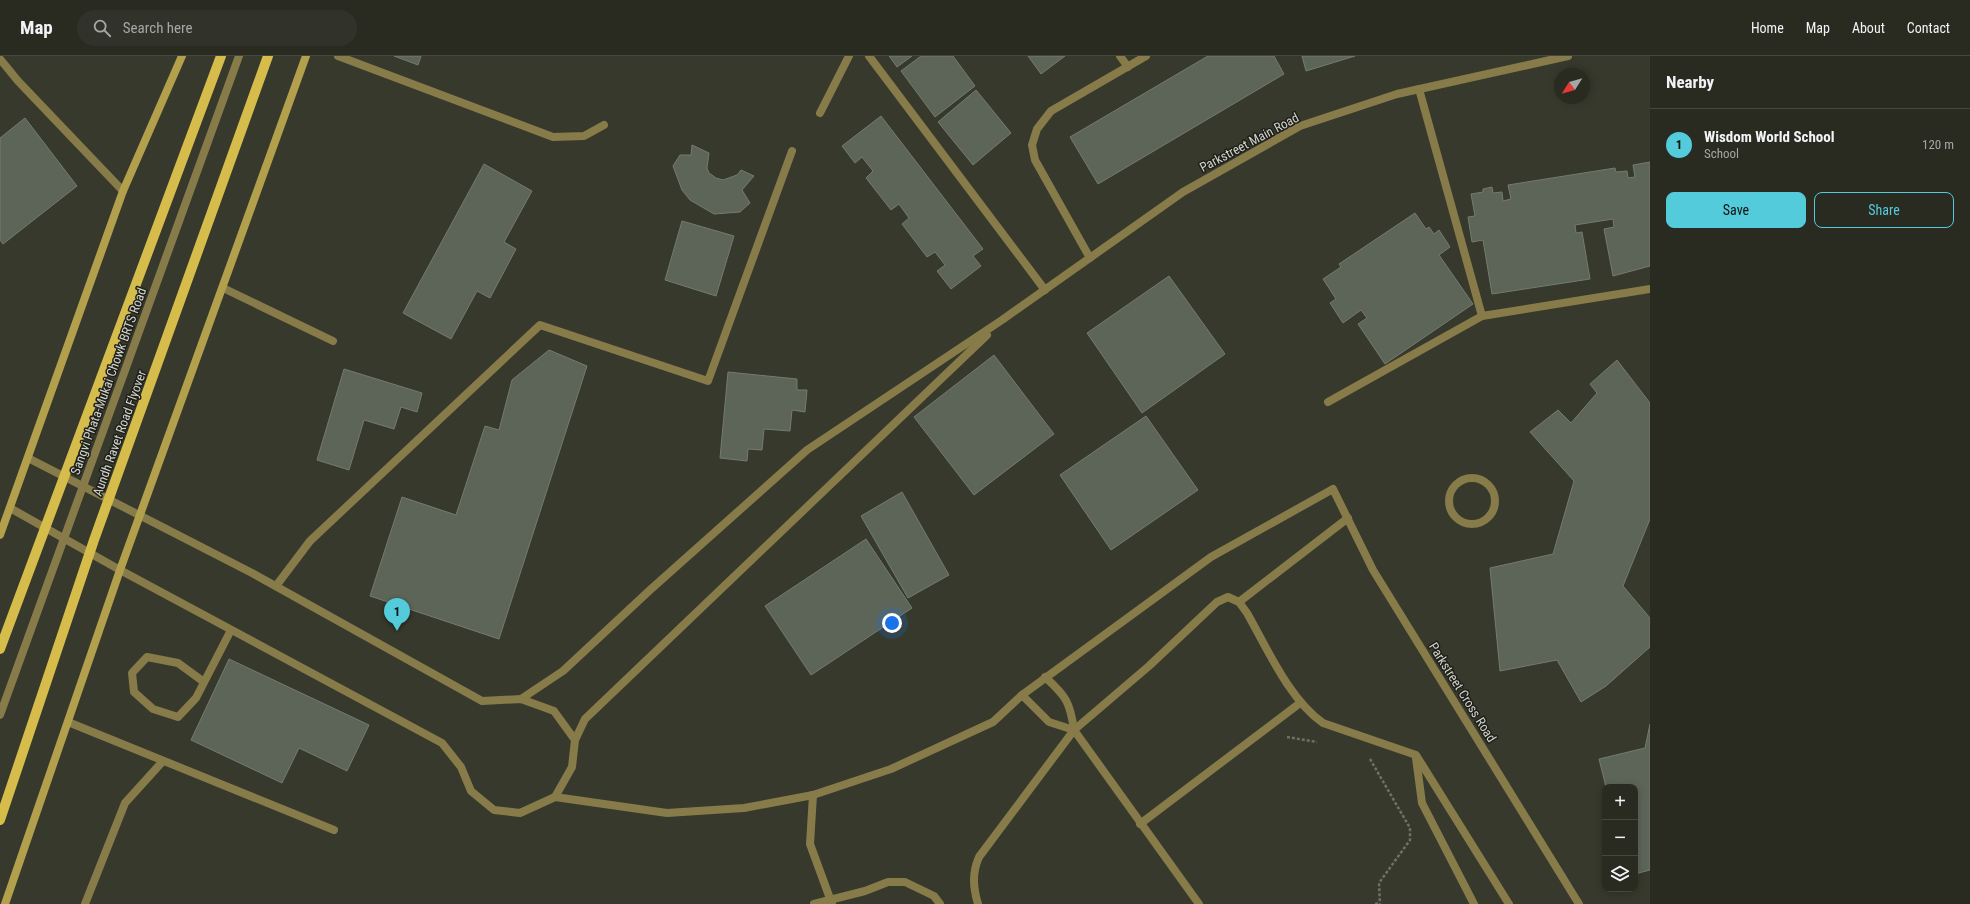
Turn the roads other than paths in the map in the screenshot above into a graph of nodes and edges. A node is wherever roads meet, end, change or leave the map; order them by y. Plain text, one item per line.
1 (182, 56) edge
2 (221, 56) edge
3 (239, 56) edge
4 (268, 56) edge
5 (306, 56) edge
6 (338, 56) edge
7 (849, 56) edge
8 (869, 56) edge
9 (1120, 56) edge
10 (1146, 56) edge
11 (1568, 56) edge
12 (0, 59) edge
13 (1128, 67) junction
14 (1419, 89) junction
15 (820, 113) dead end
16 (604, 125) dead end
17 (792, 151) dead end
18 (123, 191) junction
19 (1090, 258) junction
20 (223, 288) junction
21 (1650, 289) edge
22 (1044, 290) junction
23 (1482, 316) junction
24 (1002, 320) junction
25 (333, 341) dead end
26 (1328, 402) dead end
27 (28, 458) junction
28 (10, 508) junction
29 (141, 516) junction
30 (1490, 516) joint
31 (1348, 518) junction
32 (0, 535) edge
33 (120, 570) junction
34 (276, 586) junction
35 (1239, 602) junction
36 (231, 630) junction
37 (0, 649) edge
38 (1045, 678) junction
39 (204, 682) junction
40 (1022, 695) junction
41 (521, 699) junction
42 (1300, 703) junction
43 (0, 715) edge
44 (68, 722) junction
45 (1074, 730) junction
46 (575, 740) junction
47 (1416, 755) junction
48 (163, 761) junction
49 (813, 795) junction
50 (555, 797) junction
51 (0, 820) edge
52 (1140, 824) junction
53 (334, 830) dead end
54 (831, 902) edge
55 (5, 904) edge
56 (85, 904) edge
57 (814, 904) edge
58 (940, 904) edge
59 (978, 904) edge
60 (1199, 904) edge
61 (1474, 904) edge
62 (1509, 904) edge
63 (1579, 904) edge

1 - 18 street
2 - 37 main road, bridge
3 - 43 street, Sangvi Phata-Mukai Chowk BRTS Road, bridge
4 - 51 main road, Aundh Ravet Road Flyover, bridge
5 - 20 street
6 - 16 street
7 - 15 street
8 - 22 street
9 - 13 street
10 - 13 street
11 - 14 street, Parkstreet Main Road
12 - 18 street
13 - 19 street
14 - 19 street, Parkstreet Main Road
14 - 23 street
17 - 34 street
18 - 27 street
19 - 22 street, Parkstreet Main Road
20 - 25 street
20 - 29 street
21 - 23 street
22 - 24 street, Parkstreet Main Road
23 - 26 street
24 - 41 street
24 - 46 street
27 - 28 street
27 - 29 street
28 - 32 street
28 - 33 street
29 - 33 street
29 - 34 street
30 - 30 street
31 - 35 street
31 - 38 street, Parkstreet Cross Road
31 - 63 street, Parkstreet Cross Road
33 - 36 street
33 - 44 street
34 - 41 street
35 - 42 street
35 - 45 street
36 - 39 street
36 - 50 street
38 - 40 street
38 - 45 street
39 - 39 street
40 - 45 street
40 - 49 street
41 - 46 street
42 - 47 street
42 - 52 street
44 - 48 street
44 - 55 street
45 - 52 street
45 - 59 street
46 - 50 street
47 - 61 street
47 - 62 street
48 - 53 street
48 - 56 street
49 - 50 street
49 - 54 street
52 - 60 street
54 - 57 street
54 - 58 street

